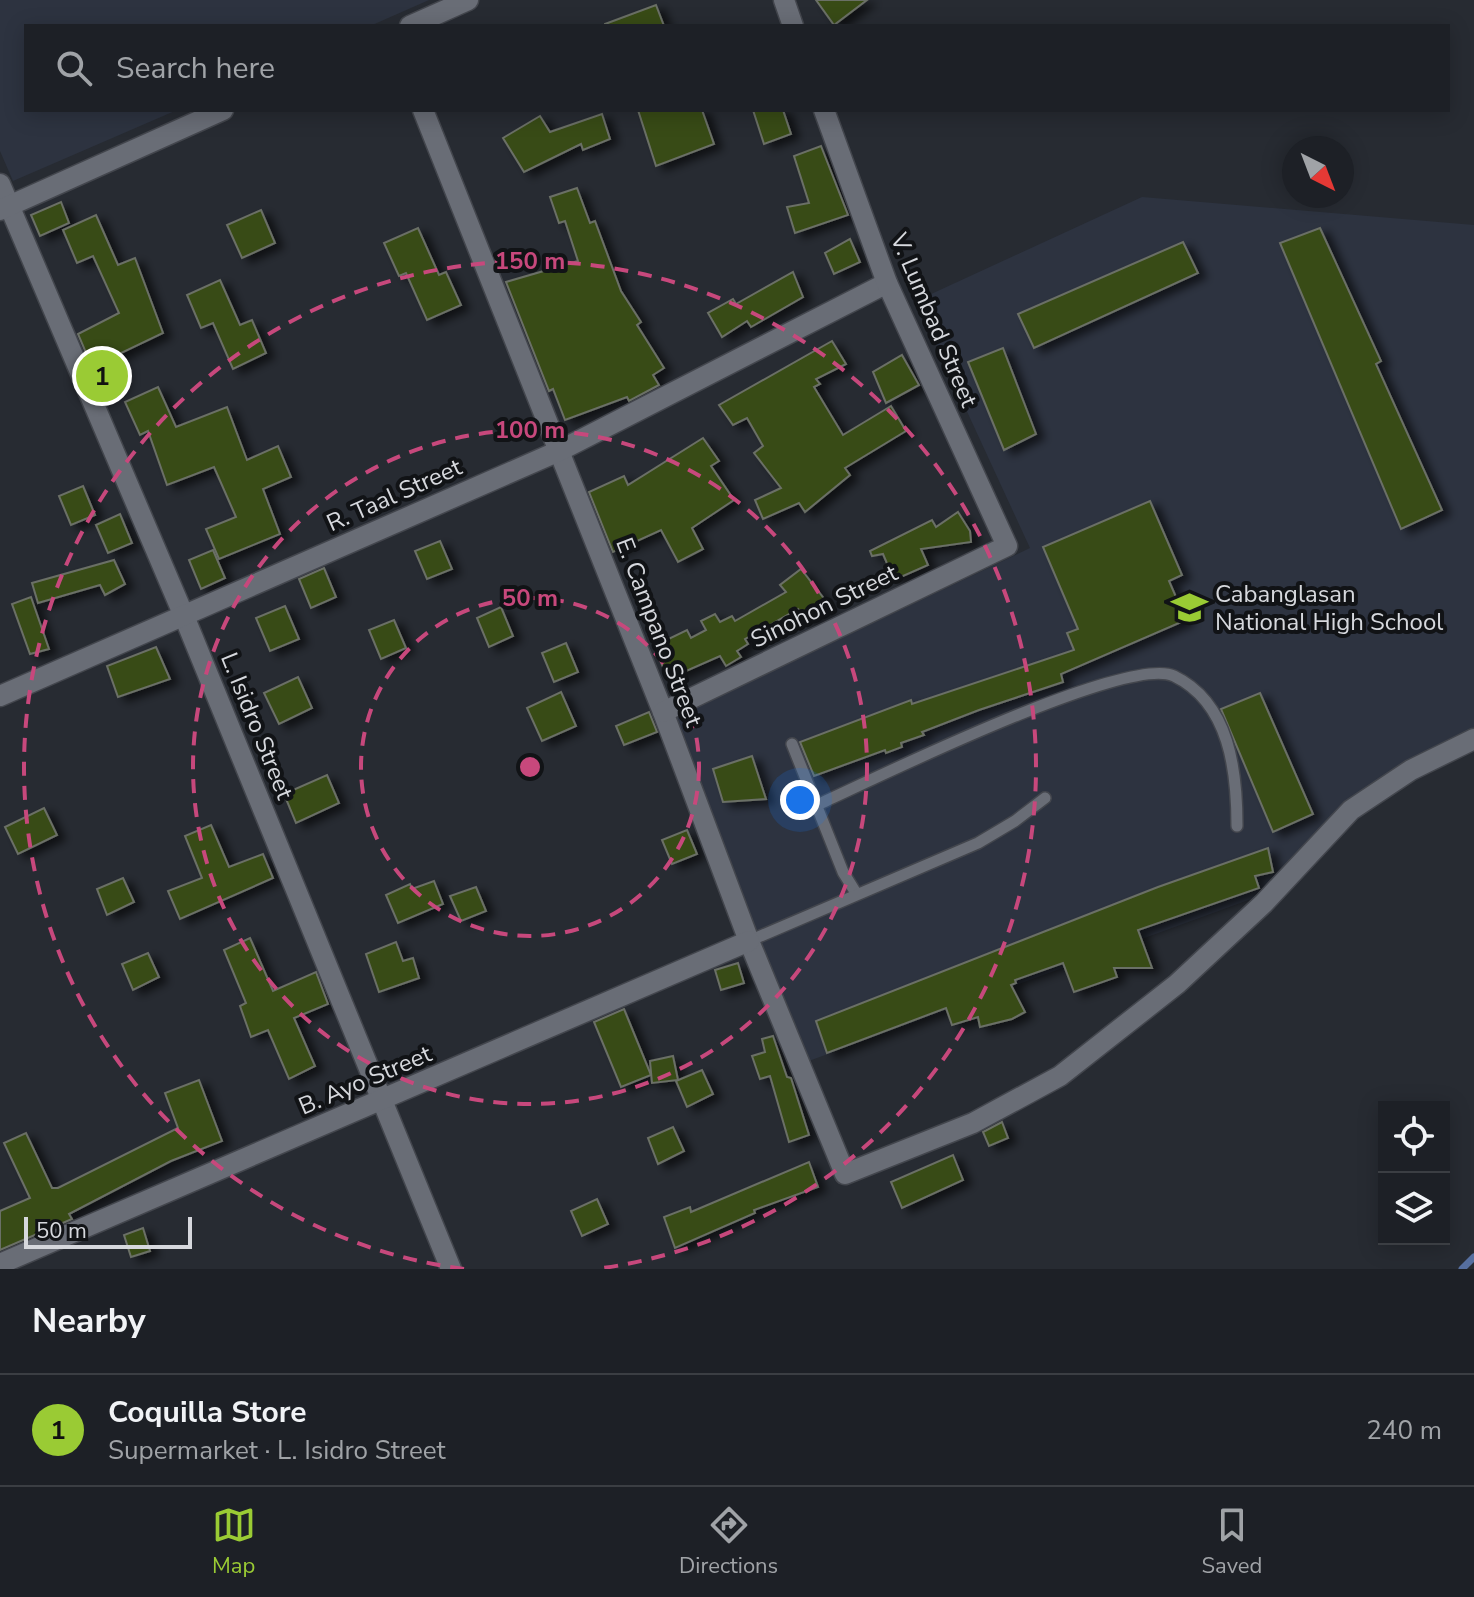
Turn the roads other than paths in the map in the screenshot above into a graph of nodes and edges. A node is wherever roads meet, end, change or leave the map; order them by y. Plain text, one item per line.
1 (468, 0) edge
2 (784, 0) edge
3 (414, 24) edge
4 (792, 24) edge
5 (219, 112) edge
6 (424, 112) edge
7 (825, 112) edge
8 (0, 184) edge
9 (5, 208) edge
10 (887, 283) junction
11 (559, 451) junction
12 (1007, 546) joint
13 (184, 616) junction
14 (0, 696) edge
15 (663, 712) junction
16 (1474, 739) edge
17 (792, 744) dead end
18 (1045, 798) dead end
19 (815, 806) junction
20 (1237, 826) dead end
21 (856, 893) junction
22 (749, 941) junction
23 (382, 1101) junction
24 (0, 1264) edge
25 (451, 1269) edge

1 - 3 street
2 - 4 street
5 - 9 street
6 - 11 street, E. Campano Street
7 - 10 street, V. Lumbad Street
8 - 9 street, L. Isidro Street
9 - 13 street, L. Isidro Street
10 - 11 street, R. Taal Street
10 - 12 street, V. Lumbad Street
11 - 13 street, R. Taal Street
11 - 15 street, E. Campano Street
12 - 15 street, Sinohon Street
13 - 14 street, R. Taal Street
13 - 23 street, L. Isidro Street
15 - 22 street, E. Campano Street
16 - 22 street, E. Campano Street
17 - 19 lane
18 - 21 lane
19 - 20 lane
19 - 21 lane
21 - 22 lane
22 - 23 street, B. Ayo Street
23 - 24 street, B. Ayo Street
23 - 25 street, L. Isidro Street

